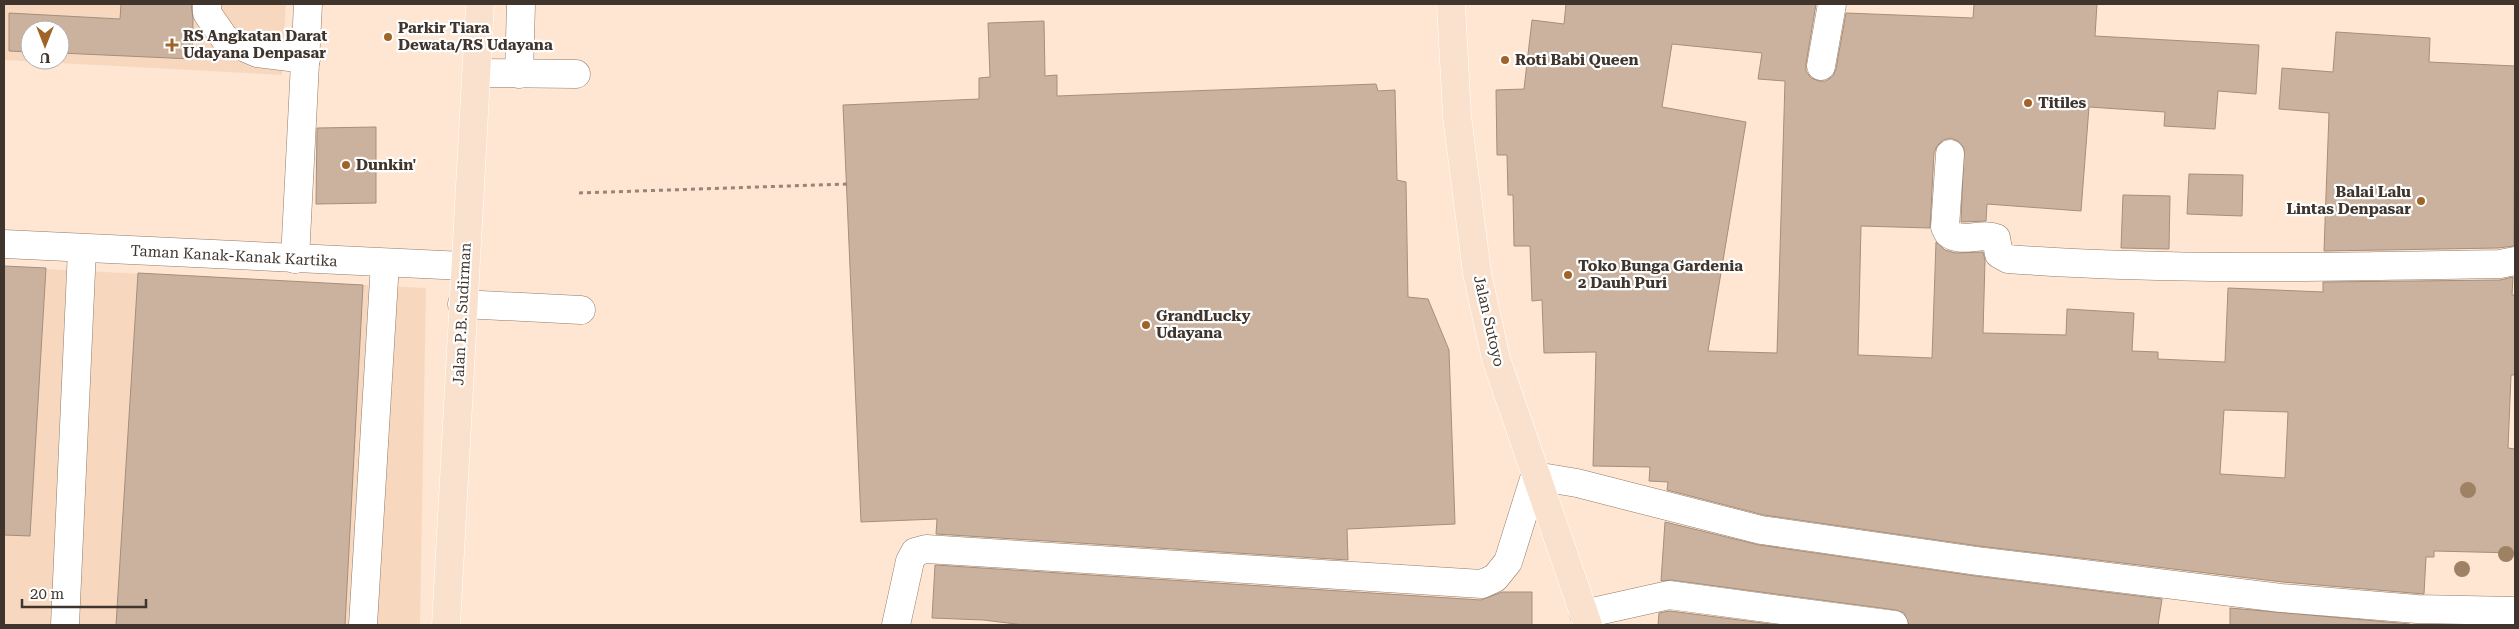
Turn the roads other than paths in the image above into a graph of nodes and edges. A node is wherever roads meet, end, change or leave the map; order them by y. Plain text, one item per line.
1 (207, 4) edge
2 (308, 4) edge
3 (480, 4) edge
4 (521, 4) edge
5 (1451, 4) edge
6 (1832, 4) edge
7 (306, 59) junction
8 (1821, 66) dead end
9 (477, 73) junction
10 (519, 74) junction
11 (576, 74) dead end
12 (1950, 154) dead end
13 (4, 244) edge
14 (82, 249) junction
15 (295, 259) junction
16 (2515, 261) edge
17 (385, 263) junction
18 (464, 266) junction
19 (462, 304) junction
20 (581, 310) dead end
21 (1535, 476) junction
22 (2515, 612) edge
23 (1586, 620) edge
24 (65, 625) edge
25 (363, 625) edge
26 (446, 625) edge
27 (896, 625) edge
28 (1894, 625) edge

1 - 7 street
2 - 7 street
3 - 9 main road, Jalan P.B. Sudirman
4 - 10 street
5 - 21 main road, Jalan Sutoyo
6 - 8 street
7 - 15 street
9 - 10 street
9 - 18 main road, Jalan P.B. Sudirman
10 - 11 street
12 - 16 street
13 - 14 street, Taman Kanak-Kanak Kartika
14 - 15 street, Taman Kanak-Kanak Kartika
14 - 24 street
15 - 17 street, Taman Kanak-Kanak Kartika
17 - 18 street, Taman Kanak-Kanak Kartika
17 - 25 street
18 - 19 main road, Jalan P.B. Sudirman
19 - 20 street
19 - 26 main road, Jalan P.B. Sudirman
21 - 22 street
21 - 23 main road, Jalan Sutoyo
21 - 27 street
23 - 28 street

